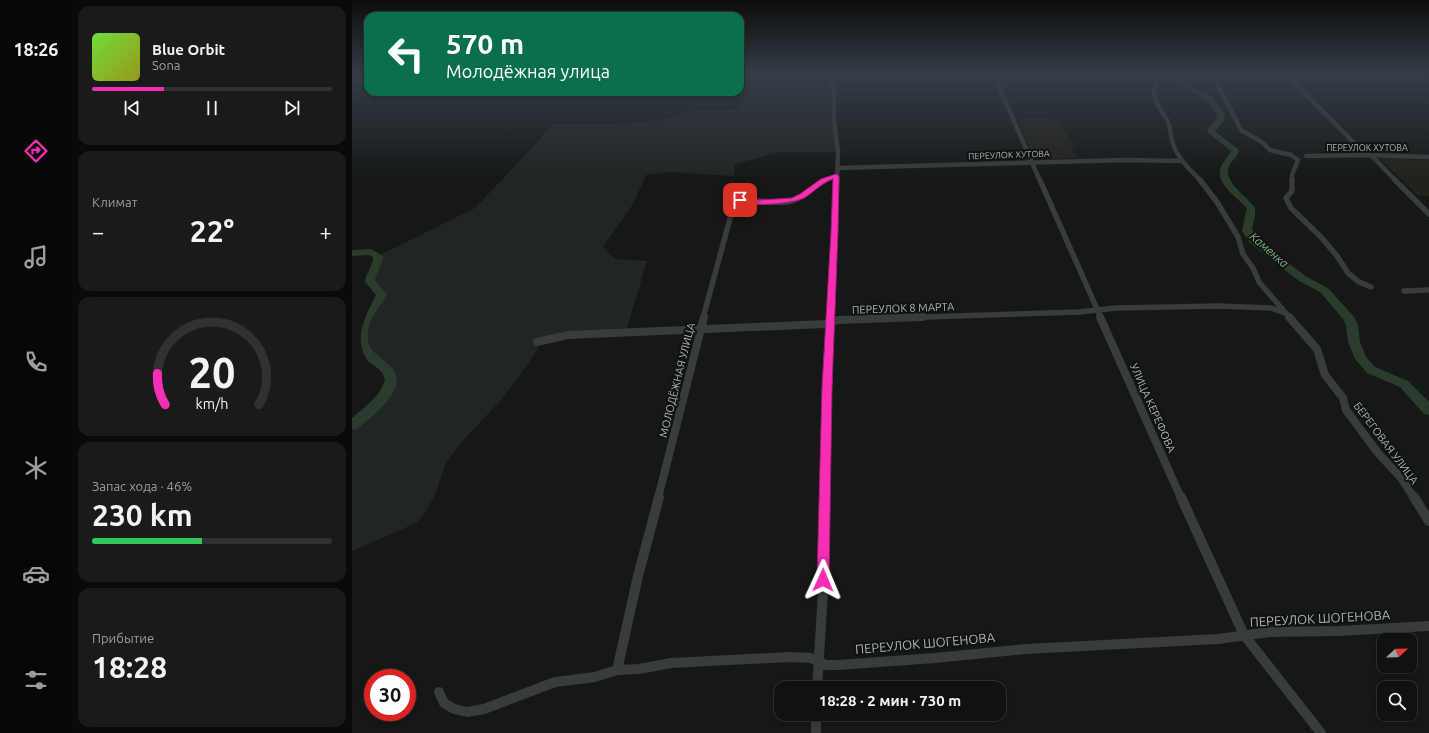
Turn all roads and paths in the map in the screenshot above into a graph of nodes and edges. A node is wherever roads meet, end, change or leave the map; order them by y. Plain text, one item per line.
1 (834, 109) edge
2 (1009, 109) edge
3 (1160, 109) edge
4 (1230, 109) edge
5 (1320, 109) edge
6 (1280, 152) junction
7 (1306, 156) junction
8 (1371, 156) junction
9 (1429, 157) edge
10 (1297, 159) junction
11 (1182, 161) junction
12 (1032, 163) junction
13 (836, 168) junction
14 (836, 176) junction
15 (1429, 214) edge
16 (1371, 287) dead end
17 (1429, 290) edge
18 (1404, 291) dead end
19 (1276, 301) junction
20 (1271, 308) junction
21 (1097, 310) junction
22 (1285, 313) junction
23 (831, 322) junction
24 (701, 328) junction
25 (537, 342) dead end
26 (1429, 521) edge
27 (1429, 626) edge
28 (1244, 635) junction
29 (818, 661) junction
30 (617, 670) junction
31 (817, 681) edge
32 (439, 692) dead end
33 (816, 721) edge
34 (816, 733) edge
35 (1321, 733) edge

1 - 13 street
2 - 12 street, УЛИЦА КЕРЕФОВА
3 - 11 street, БЕРЕГОВАЯ УЛИЦА
4 - 6 street
5 - 8 street
6 - 7 street
6 - 10 street
7 - 8 street, ПЕРЕУЛОК ХУТОВА
7 - 10 street
8 - 9 street, ПЕРЕУЛОК ХУТОВА
8 - 15 street
10 - 16 street
11 - 12 street, ПЕРЕУЛОК ХУТОВА
11 - 19 street, БЕРЕГОВАЯ УЛИЦА
12 - 13 street, ПЕРЕУЛОК ХУТОВА
12 - 21 street, УЛИЦА КЕРЕФОВА
13 - 14 street
14 - 23 street
14 - 24 street, МОЛОДЁЖНАЯ УЛИЦА
17 - 18 street
19 - 20 street
19 - 22 street, БЕРЕГОВАЯ УЛИЦА
20 - 21 street, ПЕРЕУЛОК 8 МАРТА
20 - 22 street, ПЕРЕУЛОК 8 МАРТА
21 - 23 street, ПЕРЕУЛОК 8 МАРТА
21 - 28 street, УЛИЦА КЕРЕФОВА
22 - 26 street, БЕРЕГОВАЯ УЛИЦА
23 - 24 street, ПЕРЕУЛОК 8 МАРТА
23 - 29 street
24 - 25 street, ПЕРЕУЛОК 8 МАРТА
24 - 30 street, МОЛОДЁЖНАЯ УЛИЦА
27 - 28 street, ПЕРЕУЛОК ШОГЕНОВА
28 - 29 street, ПЕРЕУЛОК ШОГЕНОВА
28 - 35 street, УЛИЦА КЕРЕФОВА
29 - 30 street, ПЕРЕУЛОК ШОГЕНОВА
29 - 31 street
30 - 32 street, ПЕРЕУЛОК ШОГЕНОВА
33 - 34 street

